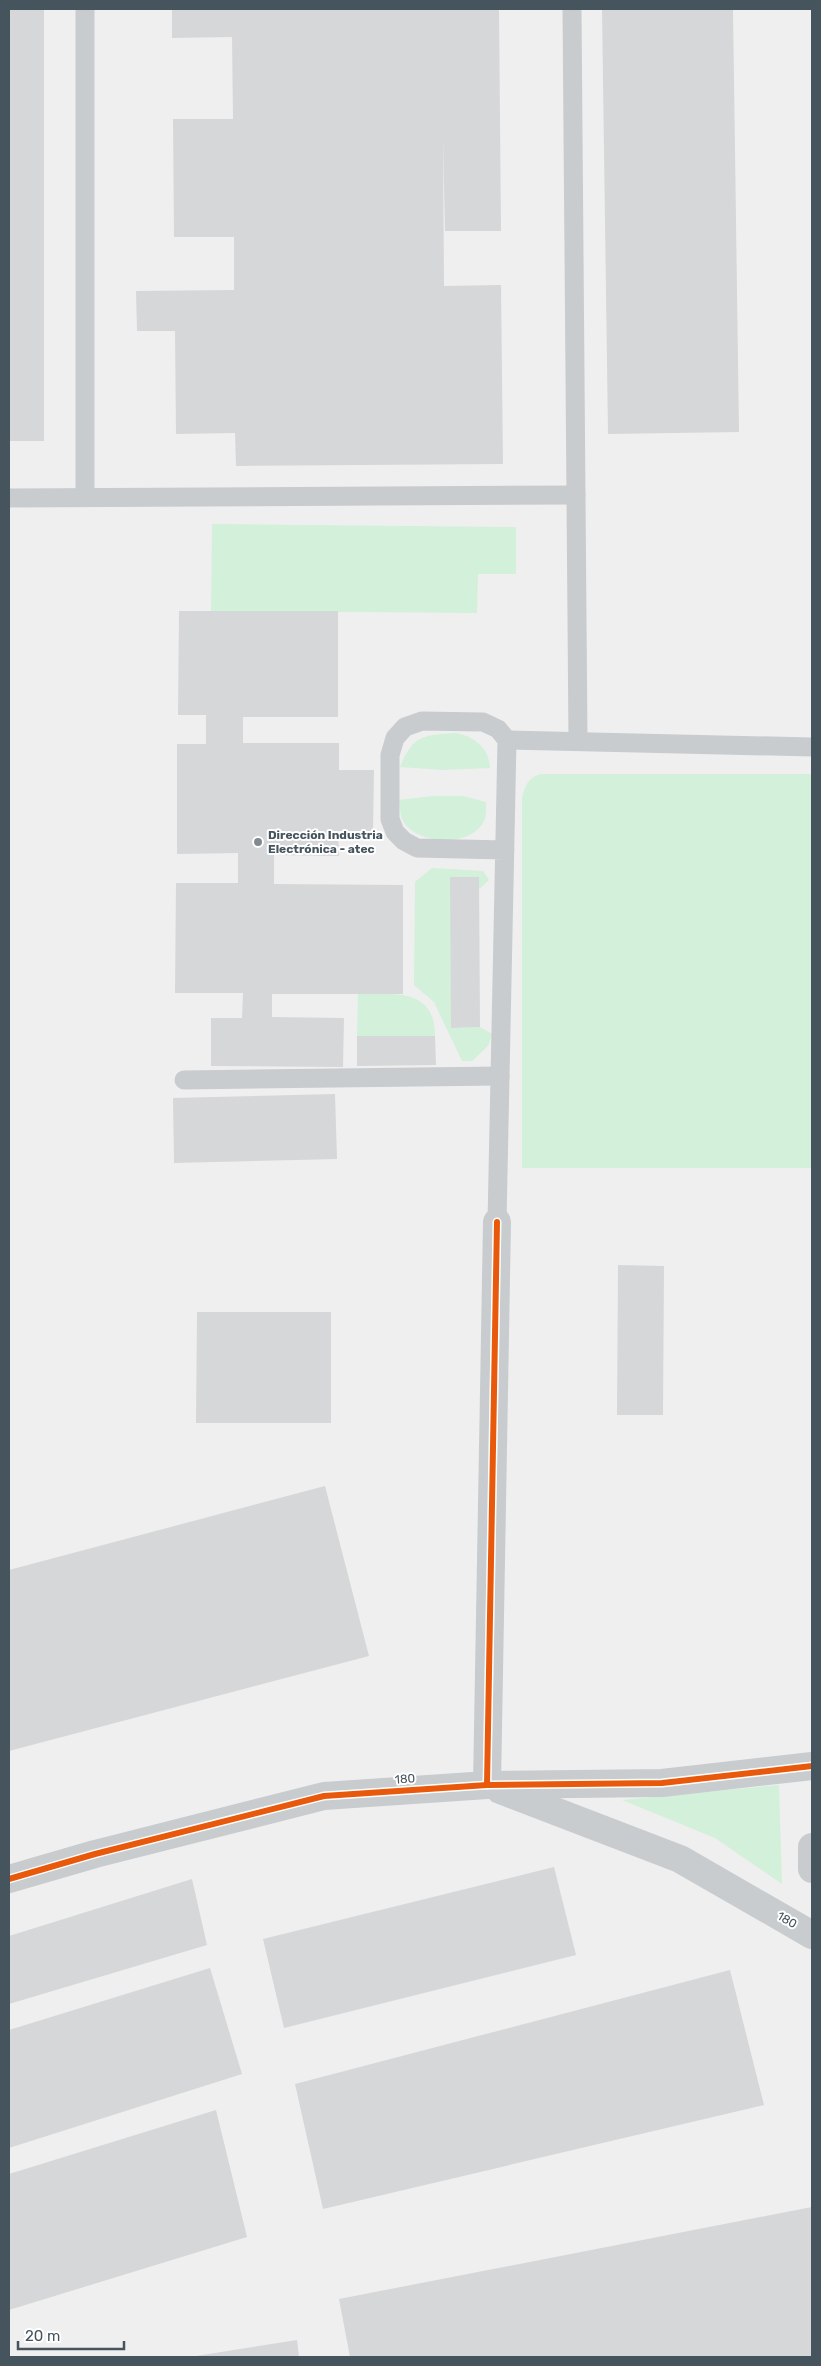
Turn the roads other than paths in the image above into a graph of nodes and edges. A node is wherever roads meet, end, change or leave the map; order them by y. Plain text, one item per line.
1 (85, 9) edge
2 (572, 9) edge
3 (576, 495) junction
4 (85, 497) junction
5 (9, 498) edge
6 (507, 740) junction
7 (578, 742) junction
8 (812, 747) edge
9 (505, 850) junction
10 (500, 1076) junction
11 (184, 1080) dead end
12 (497, 1222) joint
13 (812, 1766) edge
14 (487, 1785) junction
15 (812, 1847) edge
16 (812, 1869) edge
17 (9, 1879) edge
18 (812, 1935) edge

1 - 4 lane
2 - 3 lane
3 - 4 lane
3 - 7 lane
4 - 5 lane
6 - 7 lane
6 - 9 lane
6 - 9 lane
7 - 8 lane
9 - 10 lane
10 - 11 lane
10 - 12 lane
12 - 14 street
13 - 14 street, 180
14 - 17 street, 180
14 - 18 street, 180
15 - 16 street

